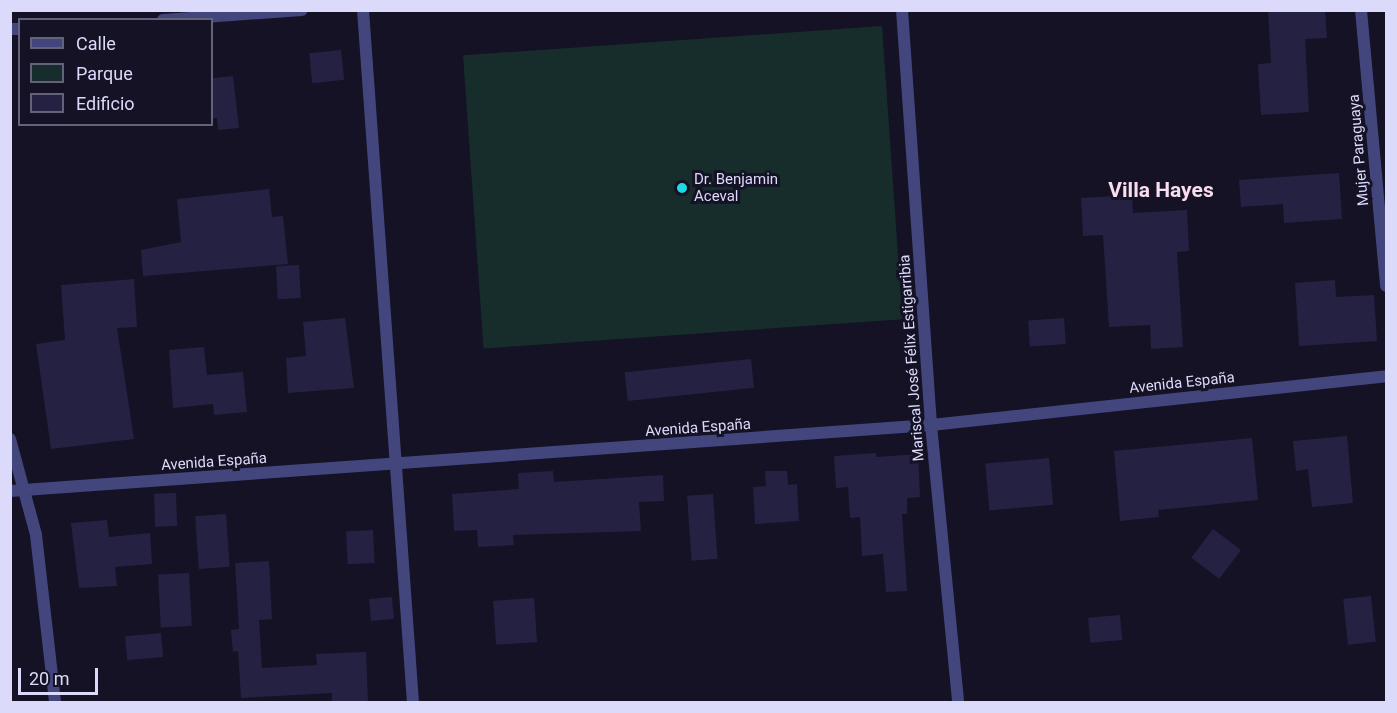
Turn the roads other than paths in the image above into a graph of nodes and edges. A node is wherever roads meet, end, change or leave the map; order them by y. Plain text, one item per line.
1 (302, 10) edge
2 (363, 10) edge
3 (902, 10) edge
4 (1361, 10) edge
5 (191, 18) edge
6 (1386, 286) edge
7 (1386, 376) edge
8 (931, 425) junction
9 (10, 439) edge
10 (393, 465) junction
11 (16, 490) edge
12 (55, 702) edge
13 (413, 702) edge
14 (958, 702) edge

1 - 5 street
2 - 10 street
3 - 8 street, Mariscal José Félix Estigarribia
4 - 6 street, Mujer Paraguaya
7 - 8 street, Avenida España
8 - 10 street, Avenida España
8 - 14 street, Mariscal José Félix Estigarribia
9 - 11 street
10 - 11 street, Avenida España
10 - 13 street
11 - 12 street

